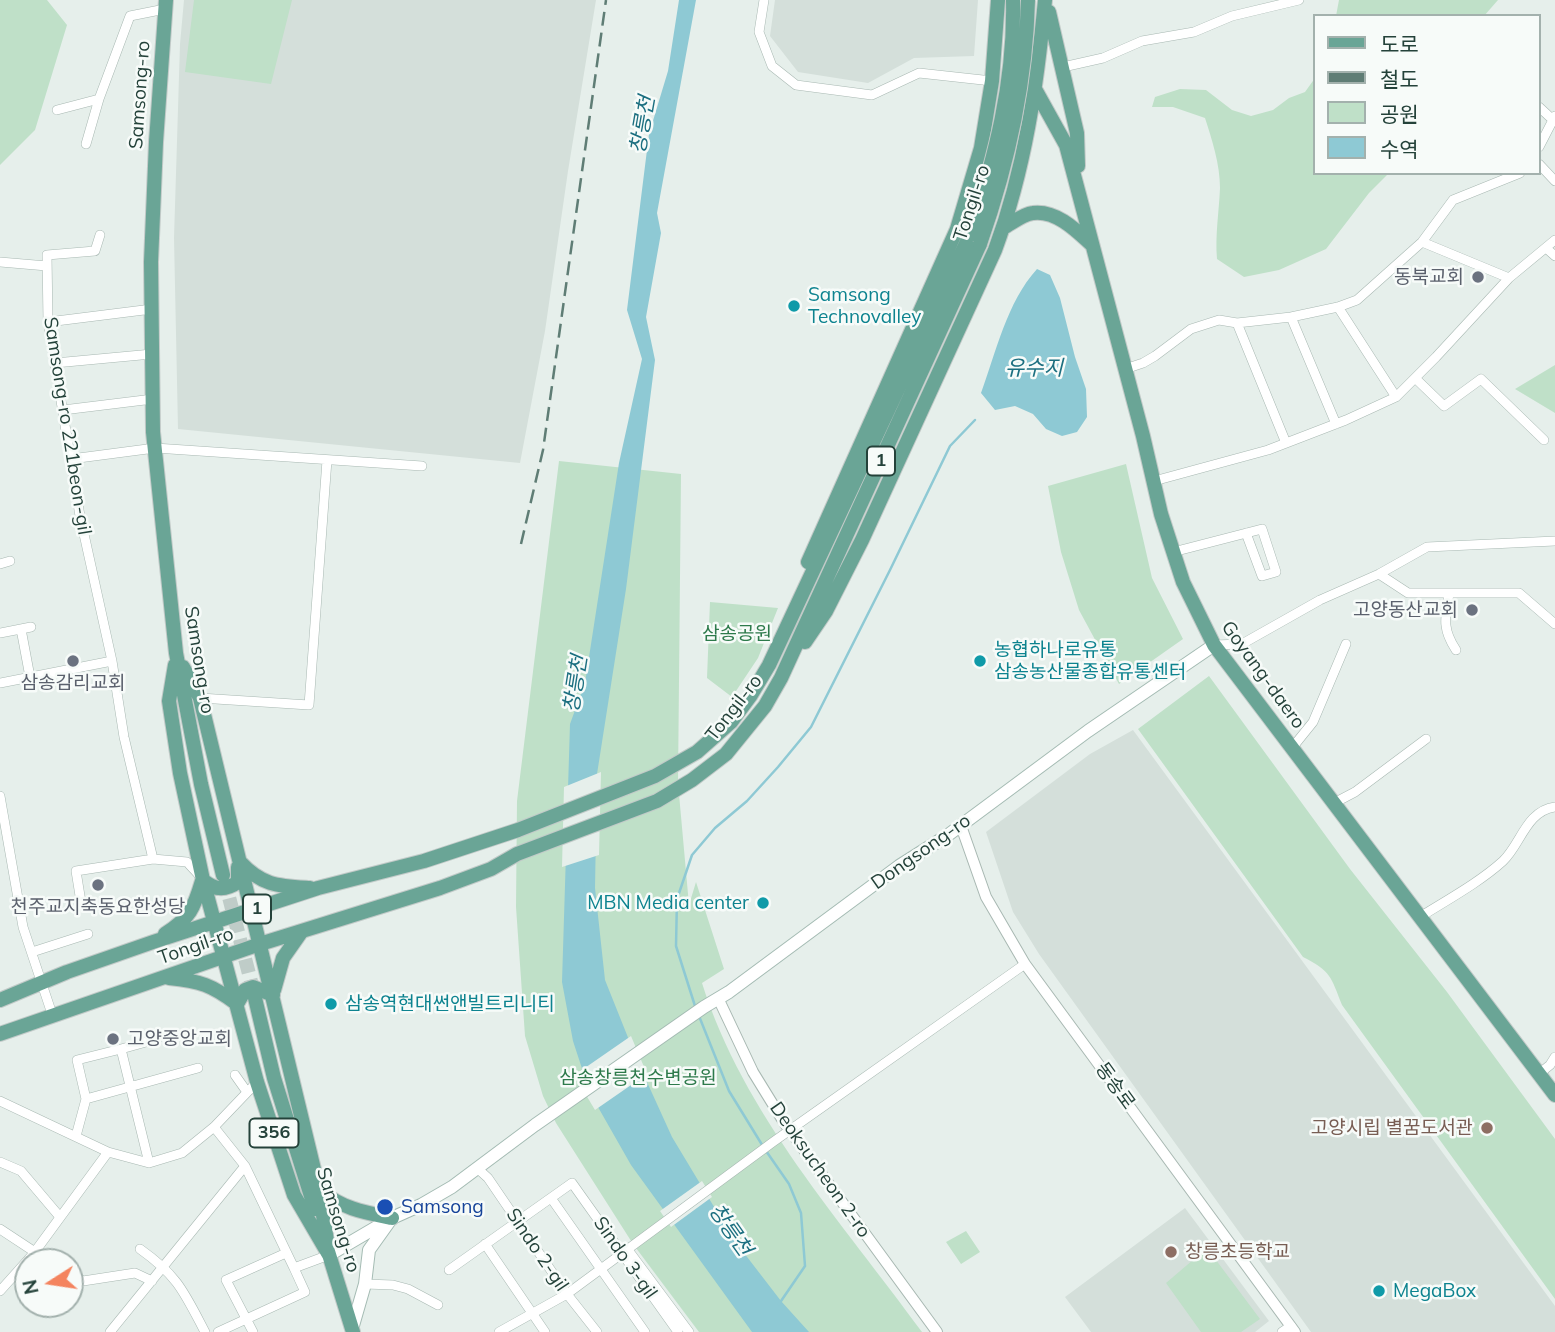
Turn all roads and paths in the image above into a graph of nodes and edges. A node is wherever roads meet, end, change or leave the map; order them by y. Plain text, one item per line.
1 (764, 0) edge
2 (998, 0) edge
3 (1013, 0) edge
4 (1028, 0) edge
5 (1046, 0) edge
6 (1299, 0) edge
7 (165, 4) edge
8 (1063, 67) junction
9 (992, 81) junction
10 (1036, 91) junction
11 (99, 99) junction
12 (57, 110) dead end
13 (1553, 118) edge
14 (1541, 143) edge
15 (86, 144) dead end
16 (1541, 166) edge
17 (1515, 175) edge
18 (1555, 181) edge
19 (1079, 186) junction
20 (1003, 228) junction
21 (100, 234) dead end
22 (975, 239) junction
23 (1555, 240) edge
24 (1422, 242) junction
25 (1091, 244) junction
26 (1546, 248) junction
27 (1555, 256) edge
28 (0, 262) edge
29 (47, 266) junction
30 (1509, 278) junction
31 (1338, 307) junction
32 (152, 309) junction
33 (1291, 317) junction
34 (48, 322) junction
35 (1237, 323) junction
36 (152, 355) junction
37 (55, 363) junction
38 (1125, 369) junction
39 (1415, 378) junction
40 (1396, 397) junction
41 (153, 399) junction
42 (63, 410) junction
43 (1336, 424) junction
44 (1545, 440) dead end
45 (1286, 443) junction
46 (155, 448) junction
47 (71, 459) junction
48 (327, 460) junction
49 (422, 466) dead end
50 (1153, 481) junction
51 (1246, 533) junction
52 (1555, 541) edge
53 (1173, 552) junction
54 (10, 561) dead end
55 (0, 564) edge
56 (1379, 574) junction
57 (1449, 594) junction
58 (1555, 624) edge
59 (0, 633) edge
60 (1346, 644) dead end
61 (1214, 645) junction
62 (1456, 650) dead end
63 (176, 653) junction
64 (112, 660) junction
65 (769, 665) junction
66 (30, 677) junction
67 (781, 678) junction
68 (0, 683) edge
69 (200, 698) junction
70 (1426, 738) dead end
71 (1292, 748) junction
72 (0, 797) edge
73 (1334, 803) junction
74 (1555, 807) edge
75 (961, 826) junction
76 (196, 848) junction
77 (153, 859) junction
78 (237, 859) junction
79 (187, 862) junction
80 (223, 875) tunnel mouth
81 (203, 880) junction
82 (318, 888) junction
83 (81, 902) dead end
84 (251, 911) junction
85 (1420, 917) junction
86 (215, 923) junction
87 (302, 931) junction
88 (88, 934) dead end
89 (153, 942) junction
90 (260, 944) junction
91 (32, 952) junction
92 (224, 957) junction
93 (1025, 964) junction
94 (164, 977) junction
95 (42, 982) junction
96 (273, 995) junction
97 (255, 998) tunnel mouth
98 (718, 998) junction
99 (0, 1000) edge
100 (237, 1004) junction
101 (53, 1017) junction
102 (0, 1034) edge
103 (157, 1038) dead end
104 (121, 1049) junction
105 (1555, 1057) edge
106 (198, 1068) dead end
107 (1540, 1073) junction
108 (235, 1074) dead end
109 (131, 1087) junction
110 (252, 1087) junction
111 (1555, 1095) edge
112 (86, 1099) junction
113 (0, 1101) edge
114 (214, 1127) junction
115 (789, 1131) junction
116 (76, 1136) junction
117 (108, 1152) junction
118 (0, 1162) edge
119 (149, 1163) junction
120 (245, 1166) junction
121 (477, 1168) junction
122 (319, 1190) junction
123 (551, 1198) junction
124 (60, 1217) junction
125 (392, 1217) junction
126 (518, 1220) junction
127 (0, 1229) edge
128 (485, 1244) junction
129 (27, 1248) edge
130 (38, 1248) edge
131 (140, 1249) dead end
132 (286, 1252) junction
133 (625, 1252) junction
134 (329, 1255) junction
135 (163, 1265) junction
136 (294, 1268) junction
137 (449, 1270) dead end
138 (600, 1270) junction
139 (14, 1275) edge
140 (84, 1281) edge
141 (152, 1281) junction
142 (365, 1284) junction
143 (0, 1291) edge
144 (567, 1294) junction
145 (438, 1305) dead end
146 (531, 1313) junction
147 (246, 1318) junction
148 (1290, 1330) edge
149 (351, 1331) edge
150 (110, 1332) edge
151 (205, 1332) edge
152 (218, 1332) edge
153 (253, 1332) edge
154 (499, 1332) edge
155 (545, 1332) edge
156 (597, 1332) edge
157 (645, 1332) edge
158 (678, 1332) edge
159 (689, 1332) edge
160 (937, 1332) edge

1 - 9 street
2 - 9 main road
3 - 22 main road, Tongil-ro / 1, bridge
4 - 22 main road, Tongil-ro / 1, bridge
5 - 8 main road
5 - 10 main road
6 - 8 street
7 - 11 street, Samsong-ro
7 - 32 main road, Samsong-ro
8 - 19 main road
9 - 10 main road
9 - 65 main road
10 - 19 main road, Goyang-daero
10 - 20 main road
11 - 12 street
11 - 15 street, Samsong-ro
13 - 14 street
16 - 18 street
17 - 24 street
19 - 25 main road, Goyang-daero
20 - 25 main road
20 - 67 main road
21 - 29 street
22 - 65 main road, Tongil-ro / 1
22 - 67 main road, Tongil-ro / 1
23 - 26 street
24 - 30 street
24 - 31 street
25 - 38 main road, Goyang-daero
26 - 27 street
26 - 30 street
28 - 29 street
29 - 34 street, Samsong-ro 221beon-gil
30 - 39 street
31 - 33 street
31 - 40 street
32 - 34 street
32 - 36 main road, Samsong-ro
33 - 35 street
33 - 43 street
34 - 37 street, Samsong-ro 221beon-gil
35 - 38 street
35 - 45 street
36 - 37 street
36 - 41 main road, Samsong-ro
37 - 42 street, Samsong-ro 221beon-gil
38 - 50 main road, Goyang-daero
39 - 40 street
39 - 44 street
40 - 43 street
41 - 42 street
41 - 46 main road, Samsong-ro
42 - 47 street, Samsong-ro 221beon-gil
43 - 45 street
45 - 50 street
46 - 47 street
46 - 48 street
46 - 63 main road, Samsong-ro
47 - 64 street, Samsong-ro 221beon-gil
48 - 49 street
48 - 69 street
50 - 53 main road, Goyang-daero
51 - 51 street
51 - 53 street
52 - 56 street
53 - 61 main road, Goyang-daero
54 - 55 street
56 - 57 street
56 - 61 street
57 - 58 street
57 - 62 street
59 - 66 street
60 - 71 street
61 - 71 main road, Goyang-daero
61 - 75 main road, Dongsong-ro
63 - 69 main road
63 - 76 main road
63 - 80 main road, Samsong-ro
64 - 66 street
64 - 77 street, Samsong-ro 221beon-gil
65 - 82 main road, Tongil-ro / 1
66 - 68 street
67 - 87 main road, Tongil-ro / 1
69 - 78 main road
70 - 73 street
71 - 73 main road, Goyang-daero
72 - 91 street
73 - 85 main road, Goyang-daero
74 - 85 street
75 - 93 street, 동송로
75 - 98 main road, Dongsong-ro
76 - 79 street
76 - 81 main road
77 - 79 street
77 - 83 street
78 - 81 main road
78 - 82 main road
78 - 84 main road, 356
79 - 81 street
81 - 86 main road, 356
81 - 89 main road
82 - 84 main road, Tongil-ro / 1
84 - 86 main road, Tongil-ro / 1
84 - 90 main road, 356
85 - 107 main road, Goyang-daero
86 - 89 main road, Tongil-ro / 1
86 - 92 main road, 356
87 - 90 main road, Tongil-ro / 1
87 - 96 main road
88 - 91 street
89 - 95 main road, Tongil-ro / 1
90 - 92 main road, Tongil-ro / 1
90 - 96 main road, 356
91 - 95 street
92 - 94 main road, Tongil-ro / 1
92 - 100 main road, 356
93 - 115 street
93 - 148 street, 동송로
94 - 100 main road
94 - 101 main road, Tongil-ro / 1
95 - 99 main road, Tongil-ro / 1
95 - 101 street
96 - 100 main road
96 - 122 main road, 356
97 - 134 main road, Samsong-ro
98 - 115 street, Deoksucheon 2-ro
98 - 121 main road, Dongsong-ro
100 - 110 main road, 356
101 - 102 main road, Tongil-ro / 1
103 - 104 street
104 - 109 street
104 - 112 street
105 - 107 street
106 - 109 street
107 - 111 main road, Goyang-daero
108 - 110 street
109 - 112 street
109 - 119 street
110 - 114 street
110 - 134 main road, 356
112 - 116 street
113 - 116 street
114 - 119 street
114 - 120 street
115 - 133 street
115 - 160 street, Deoksucheon 2-ro
116 - 117 street
117 - 119 street
117 - 124 street
118 - 124 street
120 - 132 street
120 - 135 street
121 - 125 main road
121 - 126 street, Sindo 2-gil
122 - 125 main road
122 - 134 main road, 356
123 - 126 street
123 - 133 street, Sindo 3-gil
123 - 138 street
124 - 130 street
125 - 134 main road
125 - 142 main road
126 - 128 street
126 - 144 street, Sindo 2-gil
127 - 129 street
128 - 137 street
128 - 146 street
131 - 135 street
132 - 136 street
132 - 147 street
133 - 138 street
133 - 158 street, Sindo 3-gil
133 - 159 street, Sindo 3-gil
134 - 136 street
134 - 149 main road, Samsong-ro / 356
135 - 141 street
135 - 151 street
136 - 147 street
138 - 144 street
138 - 157 street
139 - 143 street
140 - 141 street
141 - 150 street
142 - 145 street
142 - 149 main road
144 - 146 street
144 - 156 street, Sindo 2-gil
146 - 154 street
146 - 155 street
147 - 152 street
147 - 153 street

